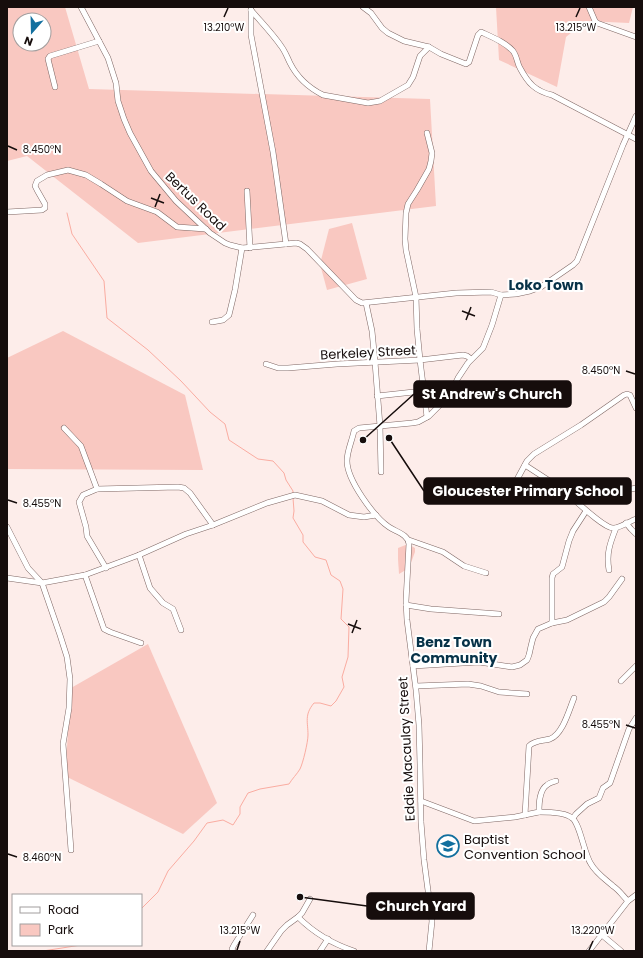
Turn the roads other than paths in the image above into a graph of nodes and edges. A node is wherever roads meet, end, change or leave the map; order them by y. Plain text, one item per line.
1 (81, 7) edge
2 (363, 7) edge
3 (589, 7) edge
4 (251, 8) edge
5 (636, 38) edge
6 (99, 41) junction
7 (429, 47) junction
8 (56, 87) dead end
9 (636, 116) edge
10 (427, 133) dead end
11 (628, 135) junction
12 (636, 139) edge
13 (247, 191) dead end
14 (7, 212) edge
15 (206, 229) junction
16 (286, 244) junction
17 (242, 248) junction
18 (250, 248) junction
19 (501, 295) junction
20 (416, 297) junction
21 (366, 303) junction
22 (212, 322) dead end
23 (472, 359) junction
24 (420, 360) junction
25 (375, 362) junction
26 (266, 364) dead end
27 (454, 385) junction
28 (423, 391) junction
29 (377, 396) junction
30 (636, 408) edge
31 (427, 417) junction
32 (380, 426) junction
33 (64, 428) dead end
34 (526, 465) junction
35 (381, 472) dead end
36 (514, 485) dead end
37 (636, 488) edge
38 (97, 489) junction
39 (613, 493) dead end
40 (586, 511) junction
41 (376, 515) junction
42 (636, 519) edge
43 (626, 523) junction
44 (213, 525) junction
45 (7, 527) edge
46 (616, 528) junction
47 (636, 534) edge
48 (409, 540) junction
49 (139, 556) junction
50 (106, 568) junction
51 (609, 570) dead end
52 (486, 573) dead end
53 (85, 575) junction
54 (7, 578) edge
55 (622, 579) dead end
56 (42, 583) junction
57 (406, 605) junction
58 (499, 614) dead end
59 (552, 623) junction
60 (181, 630) dead end
61 (142, 643) dead end
62 (413, 666) junction
63 (636, 666) edge
64 (621, 681) dead end
65 (416, 686) junction
66 (528, 694) dead end
67 (574, 698) dead end
68 (636, 718) edge
69 (556, 781) dead end
70 (421, 801) junction
71 (539, 812) junction
72 (525, 815) junction
73 (573, 818) junction
74 (72, 850) dead end
75 (636, 895) edge
76 (310, 899) dead end
77 (628, 901) junction
78 (253, 915) dead end
79 (298, 917) junction
80 (602, 935) junction
81 (328, 940) junction
82 (346, 950) edge
83 (234, 951) edge
84 (267, 951) edge
85 (320, 951) edge
86 (354, 951) edge
87 (429, 951) edge
88 (589, 951) edge
89 (621, 951) edge

1 - 6 street, Bertus Road
2 - 7 street
3 - 5 street
4 - 7 street
4 - 16 street
6 - 8 street
6 - 15 street, Bertus Road
7 - 11 street
9 - 11 street
10 - 20 street
11 - 12 street
11 - 19 street
13 - 18 street
14 - 15 street
15 - 17 street, Bertus Road
16 - 18 street, Bertus Road
16 - 21 street, Bertus Road
17 - 18 street, Bertus Road
17 - 22 street
19 - 20 street
19 - 23 street
20 - 21 street
20 - 24 street
21 - 25 street
23 - 24 street, Berkeley Street
23 - 27 street
24 - 25 street, Berkeley Street
24 - 28 street
25 - 26 street, Berkeley Street
25 - 29 street
27 - 28 street
27 - 31 street
28 - 29 street
28 - 31 street
29 - 32 street
30 - 34 street
31 - 32 street
32 - 35 street
32 - 41 street
33 - 38 street
34 - 36 street
34 - 40 street
37 - 39 street
38 - 44 street
38 - 50 street
40 - 46 street
40 - 59 street
41 - 44 street
41 - 48 street
42 - 43 street
43 - 46 street
43 - 47 street
44 - 49 street
45 - 56 street
46 - 51 street
48 - 52 street
48 - 57 street, Eddie Macaulay Street
49 - 50 street
49 - 60 street
50 - 53 street
53 - 56 street
53 - 61 street
54 - 56 street
55 - 59 street
56 - 74 street
57 - 58 street
57 - 62 street, Eddie Macaulay Street
59 - 62 street
62 - 65 street, Eddie Macaulay Street
63 - 64 street
65 - 66 street
65 - 70 street, Eddie Macaulay Street
67 - 72 street
68 - 73 street
69 - 71 street
70 - 72 street
70 - 87 street, Eddie Macaulay Street
71 - 72 street
71 - 73 street
73 - 77 street
75 - 77 street
76 - 79 street
77 - 80 street
78 - 83 street
79 - 81 street
79 - 84 street
80 - 88 street
80 - 89 street
81 - 82 street
81 - 85 street
82 - 86 street

